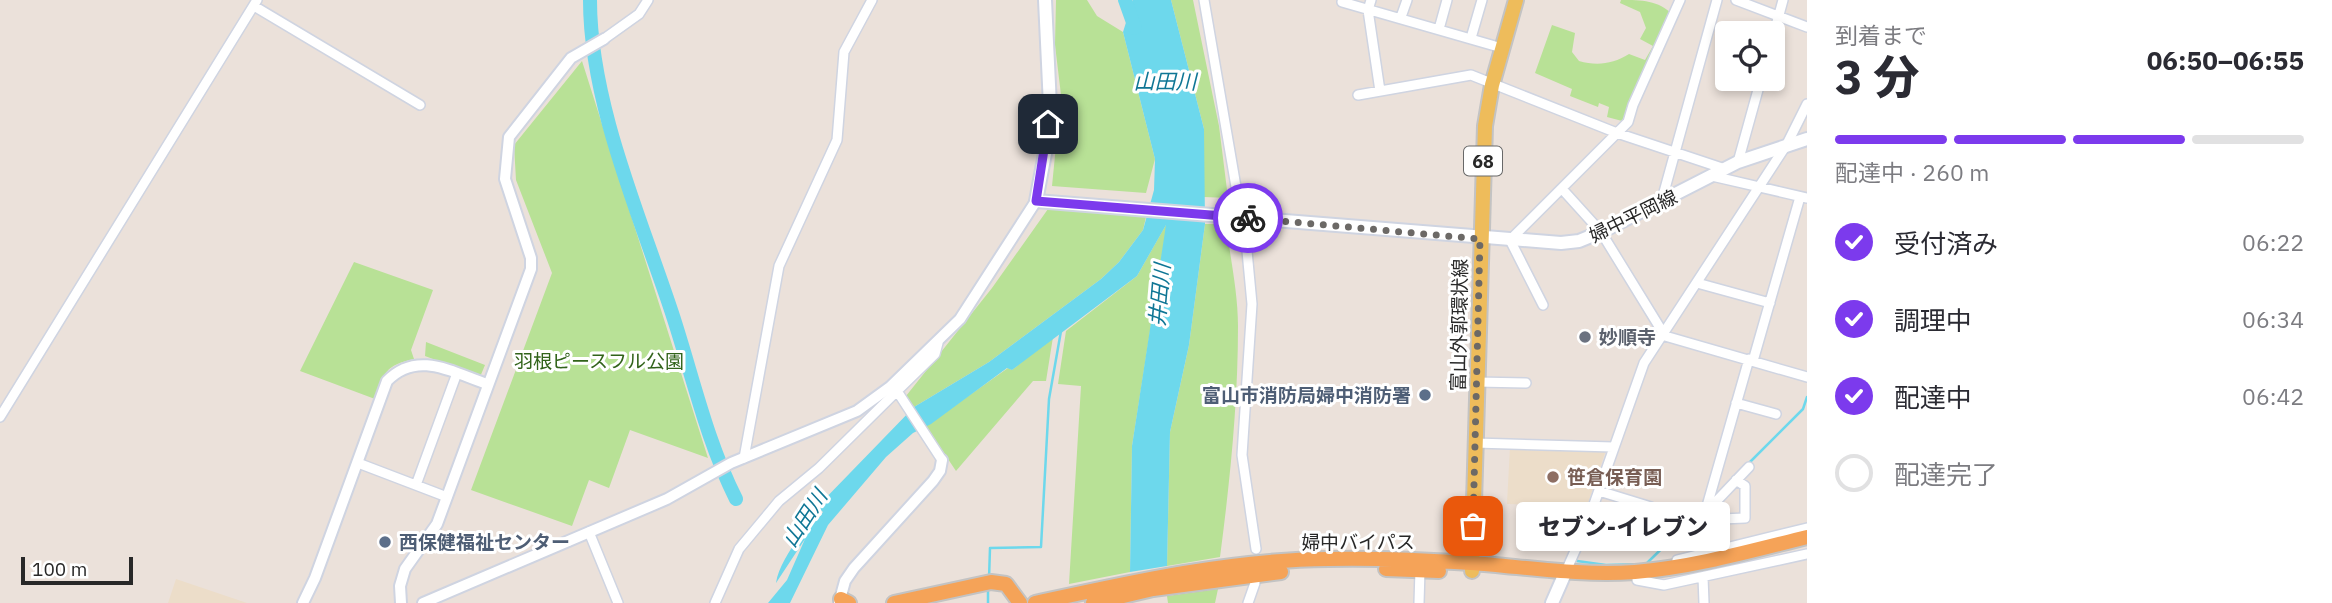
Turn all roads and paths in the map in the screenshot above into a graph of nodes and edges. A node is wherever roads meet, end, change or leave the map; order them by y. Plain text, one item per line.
1 (648, 0) edge
2 (873, 0) edge
3 (1045, 0) edge
4 (1204, 0) edge
5 (1406, 0) edge
6 (1447, 0) edge
7 (1482, 0) edge
8 (1516, 0) edge
9 (1680, 0) edge
10 (1717, 0) edge
11 (1736, 0) edge
12 (1783, 0) edge
13 (1342, 2) edge
14 (256, 3) edge
15 (1370, 5) edge
16 (1779, 16) junction
17 (1402, 17) junction
18 (1778, 21) edge
19 (1807, 27) edge
20 (1439, 29) junction
21 (604, 38) joint
22 (1471, 38) junction
23 (1502, 48) junction
24 (1492, 85) junction
25 (1758, 91) edge
26 (1380, 92) junction
27 (1358, 95) dead end
28 (1807, 104) edge
29 (420, 105) dead end
30 (1617, 134) junction
31 (1807, 139) edge
32 (1787, 144) junction
33 (1675, 150) junction
34 (1738, 162) junction
35 (1725, 169) junction
36 (1712, 176) junction
37 (1759, 185) junction
38 (1563, 190) junction
39 (1804, 198) edge
40 (1040, 201) junction
41 (1661, 203) junction
42 (1239, 218) junction
43 (1601, 232) junction
44 (1480, 239) junction
45 (1510, 240) junction
46 (1697, 283) junction
47 (1770, 303) junction
48 (1543, 305) dead end
49 (1665, 336) junction
50 (938, 343) junction
51 (1751, 360) junction
52 (457, 373) junction
53 (1807, 377) edge
54 (1477, 382) junction
55 (1526, 383) dead end
56 (487, 384) junction
57 (898, 393) junction
58 (1736, 403) junction
59 (1776, 414) dead end
60 (0, 417) edge
61 (1475, 443) junction
62 (1613, 447) junction
63 (744, 458) junction
64 (942, 460) joint
65 (358, 463) junction
66 (1749, 467) dead end
67 (1736, 480) junction
68 (416, 485) junction
69 (1599, 491) junction
70 (447, 497) junction
71 (1651, 507) dead end
72 (1705, 514) junction
73 (1807, 528) edge
74 (589, 532) junction
75 (1807, 537) edge
76 (1807, 546) edge
77 (1255, 550) dead end
78 (1705, 553) junction
79 (1807, 554) edge
80 (1472, 567) junction
81 (1420, 570) junction
82 (1233, 571) junction
83 (1565, 575) junction
84 (1636, 576) junction
85 (1703, 577) junction
86 (991, 582) junction
87 (1255, 583) dead end
88 (843, 602) edge
89 (303, 603) edge
90 (401, 603) edge
91 (423, 603) edge
92 (618, 603) edge
93 (715, 603) edge
94 (894, 603) edge
95 (1004, 603) edge
96 (1020, 603) edge
97 (1035, 603) edge
98 (1093, 603) edge
99 (1248, 603) edge
100 (1419, 603) edge
101 (1552, 603) edge
102 (1704, 603) edge

1 - 21 street
2 - 63 street
3 - 40 main road
4 - 42 street
5 - 17 street
6 - 20 street
7 - 22 street
8 - 23 main road, 富山外郭環状線 / 68
9 - 30 street
10 - 33 street
11 - 16 street
12 - 16 street
13 - 15 street
14 - 29 street
14 - 60 street
15 - 17 street
15 - 26 street
16 - 18 street
16 - 19 street
17 - 20 street
20 - 22 street
21 - 56 street
22 - 23 street
23 - 24 main road, 富山外郭環状線 / 68
24 - 26 street
24 - 30 street
24 - 44 main road, 富山外郭環状線 / 68
25 - 34 street
26 - 27 street
28 - 32 street
30 - 33 street
30 - 38 street
31 - 32 main road, 婦中平岡線
32 - 34 main road, 婦中平岡線
32 - 37 street
33 - 35 street
33 - 41 street
34 - 35 main road, 婦中平岡線
35 - 36 main road, 婦中平岡線
36 - 37 street
36 - 41 main road, 婦中平岡線
37 - 39 street
37 - 46 street
38 - 43 street
38 - 45 street
39 - 47 street
40 - 42 main road, 婦中平岡線
40 - 50 street
41 - 43 main road, 婦中平岡線
42 - 44 main road, 婦中平岡線
42 - 77 street
43 - 45 main road, 婦中平岡線
43 - 49 street
44 - 45 main road, 婦中平岡線
44 - 54 main road, 富山外郭環状線 / 68
45 - 48 street
46 - 47 street
46 - 49 street
47 - 51 street
49 - 51 street
49 - 62 street
50 - 57 street
50 - 63 street
51 - 53 street
51 - 58 street
52 - 56 street
52 - 65 street
52 - 68 street
54 - 55 street
54 - 61 main road, 富山外郭環状線 / 68
56 - 70 street
57 - 64 street
57 - 93 street
58 - 59 street
58 - 72 street
61 - 62 street
61 - 80 main road, 富山外郭環状線 / 68
62 - 69 street
63 - 74 street
64 - 88 street
65 - 68 street
65 - 89 street
66 - 67 street
67 - 72 street
67 - 72 street
68 - 70 street
69 - 71 street
69 - 83 street
70 - 90 street
72 - 78 street
73 - 78 street
74 - 91 street
74 - 92 street
75 - 84 highway, 婦中バイパス
76 - 84 highway, 婦中バイパス
78 - 84 street
79 - 85 street
80 - 81 highway, 婦中バイパス
80 - 82 highway, 婦中バイパス
80 - 83 highway, 婦中バイパス
81 - 82 highway, 婦中バイパス
81 - 100 street
82 - 97 highway, 婦中バイパス
82 - 98 highway, 婦中バイパス
83 - 84 highway, 婦中バイパス
83 - 101 main road
84 - 85 street
85 - 102 street
86 - 94 highway
86 - 95 highway
86 - 96 highway
87 - 99 street

